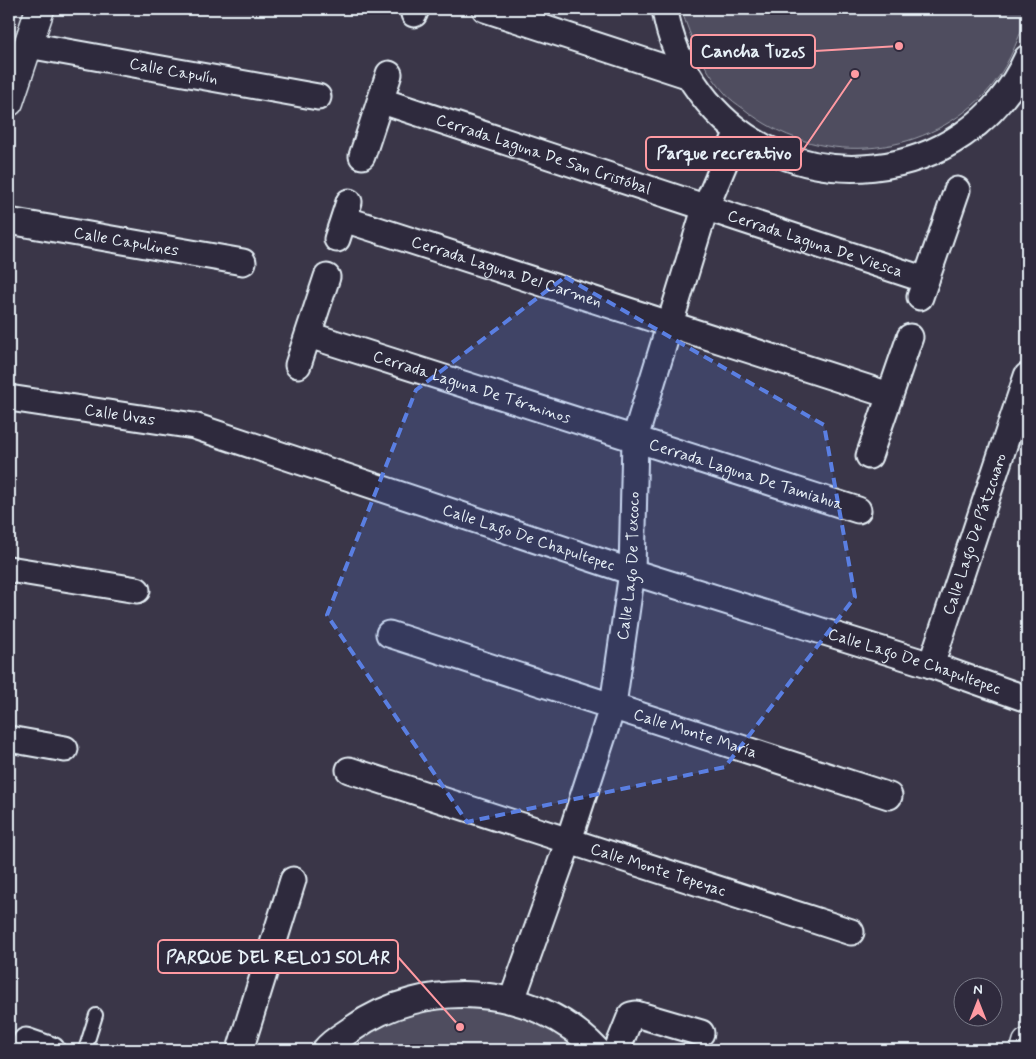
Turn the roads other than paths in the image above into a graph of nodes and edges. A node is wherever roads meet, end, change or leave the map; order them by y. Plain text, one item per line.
1 (40, 9) edge
2 (485, 9) edge
3 (665, 9) edge
4 (1027, 58) edge
5 (19, 61) edge
6 (389, 74) dead end
7 (688, 75) junction
8 (318, 97) dead end
9 (382, 101) junction
10 (9, 102) edge
11 (738, 131) junction
12 (362, 156) dead end
13 (957, 190) dead end
14 (705, 210) junction
15 (344, 220) dead end
16 (9, 221) edge
17 (244, 262) dead end
18 (327, 276) dead end
19 (670, 324) junction
20 (309, 335) junction
21 (910, 337) dead end
22 (298, 365) dead end
23 (1027, 376) edge
24 (889, 395) junction
25 (9, 398) edge
26 (230, 437) joint
27 (635, 438) junction
28 (869, 456) dead end
29 (858, 510) dead end
30 (9, 569) edge
31 (632, 572) junction
32 (137, 590) dead end
33 (389, 634) dead end
34 (931, 665) junction
35 (1027, 699) edge
36 (613, 705) junction
37 (9, 739) edge
38 (65, 749) dead end
39 (349, 770) dead end
40 (889, 796) dead end
41 (569, 840) junction
42 (293, 880) dead end
43 (851, 932) dead end
44 (512, 1000) junction
45 (96, 1015) dead end
46 (702, 1033) dead end
47 (26, 1042) dead end
48 (1027, 1043) edge
49 (52, 1050) edge
50 (85, 1050) edge
51 (240, 1050) edge
52 (325, 1050) edge
53 (597, 1050) edge
54 (617, 1050) edge
55 (1025, 1050) edge

1 - 5 street
2 - 7 street
3 - 7 street
4 - 11 street
5 - 8 street, Calle Capulín
5 - 10 street
6 - 9 street
7 - 11 street
9 - 12 street
9 - 14 street, Cerrada Laguna De San Cristóbal
11 - 14 street, Calle Lago De Texcoco
13 - 14 street, Cerrada Laguna De Viesca
14 - 19 street, Calle Lago De Texcoco
15 - 19 street, Cerrada Laguna Del Carmen
16 - 17 street, Calle Capulines
18 - 20 street
19 - 24 street, Cerrada Laguna Del Carmen
19 - 27 street, Calle Lago De Texcoco
20 - 22 street
20 - 27 street, Cerrada Laguna De Términos
21 - 24 street
23 - 34 street, Calle Lago De Pátzcuaro
24 - 28 street
25 - 26 street, Calle Uvas
26 - 31 street, Calle Lago De Chapultepec
27 - 29 street, Cerrada Laguna De Tamiahua
27 - 31 street, Calle Lago De Texcoco
30 - 32 street
31 - 34 street, Calle Lago De Chapultepec
31 - 36 street, Calle Lago De Texcoco
33 - 36 street, Calle Monte María
34 - 35 street, Calle Lago De Chapultepec
36 - 40 street, Calle Monte María
36 - 41 street, Calle Lago De Texcoco
37 - 38 street
39 - 41 street, Calle Monte Tepeyac
41 - 43 street, Calle Monte Tepeyac
41 - 44 street, Calle Lago De Texcoco
42 - 51 street
44 - 52 street
44 - 53 street
45 - 50 lane
46 - 54 street
47 - 49 street
48 - 55 street

